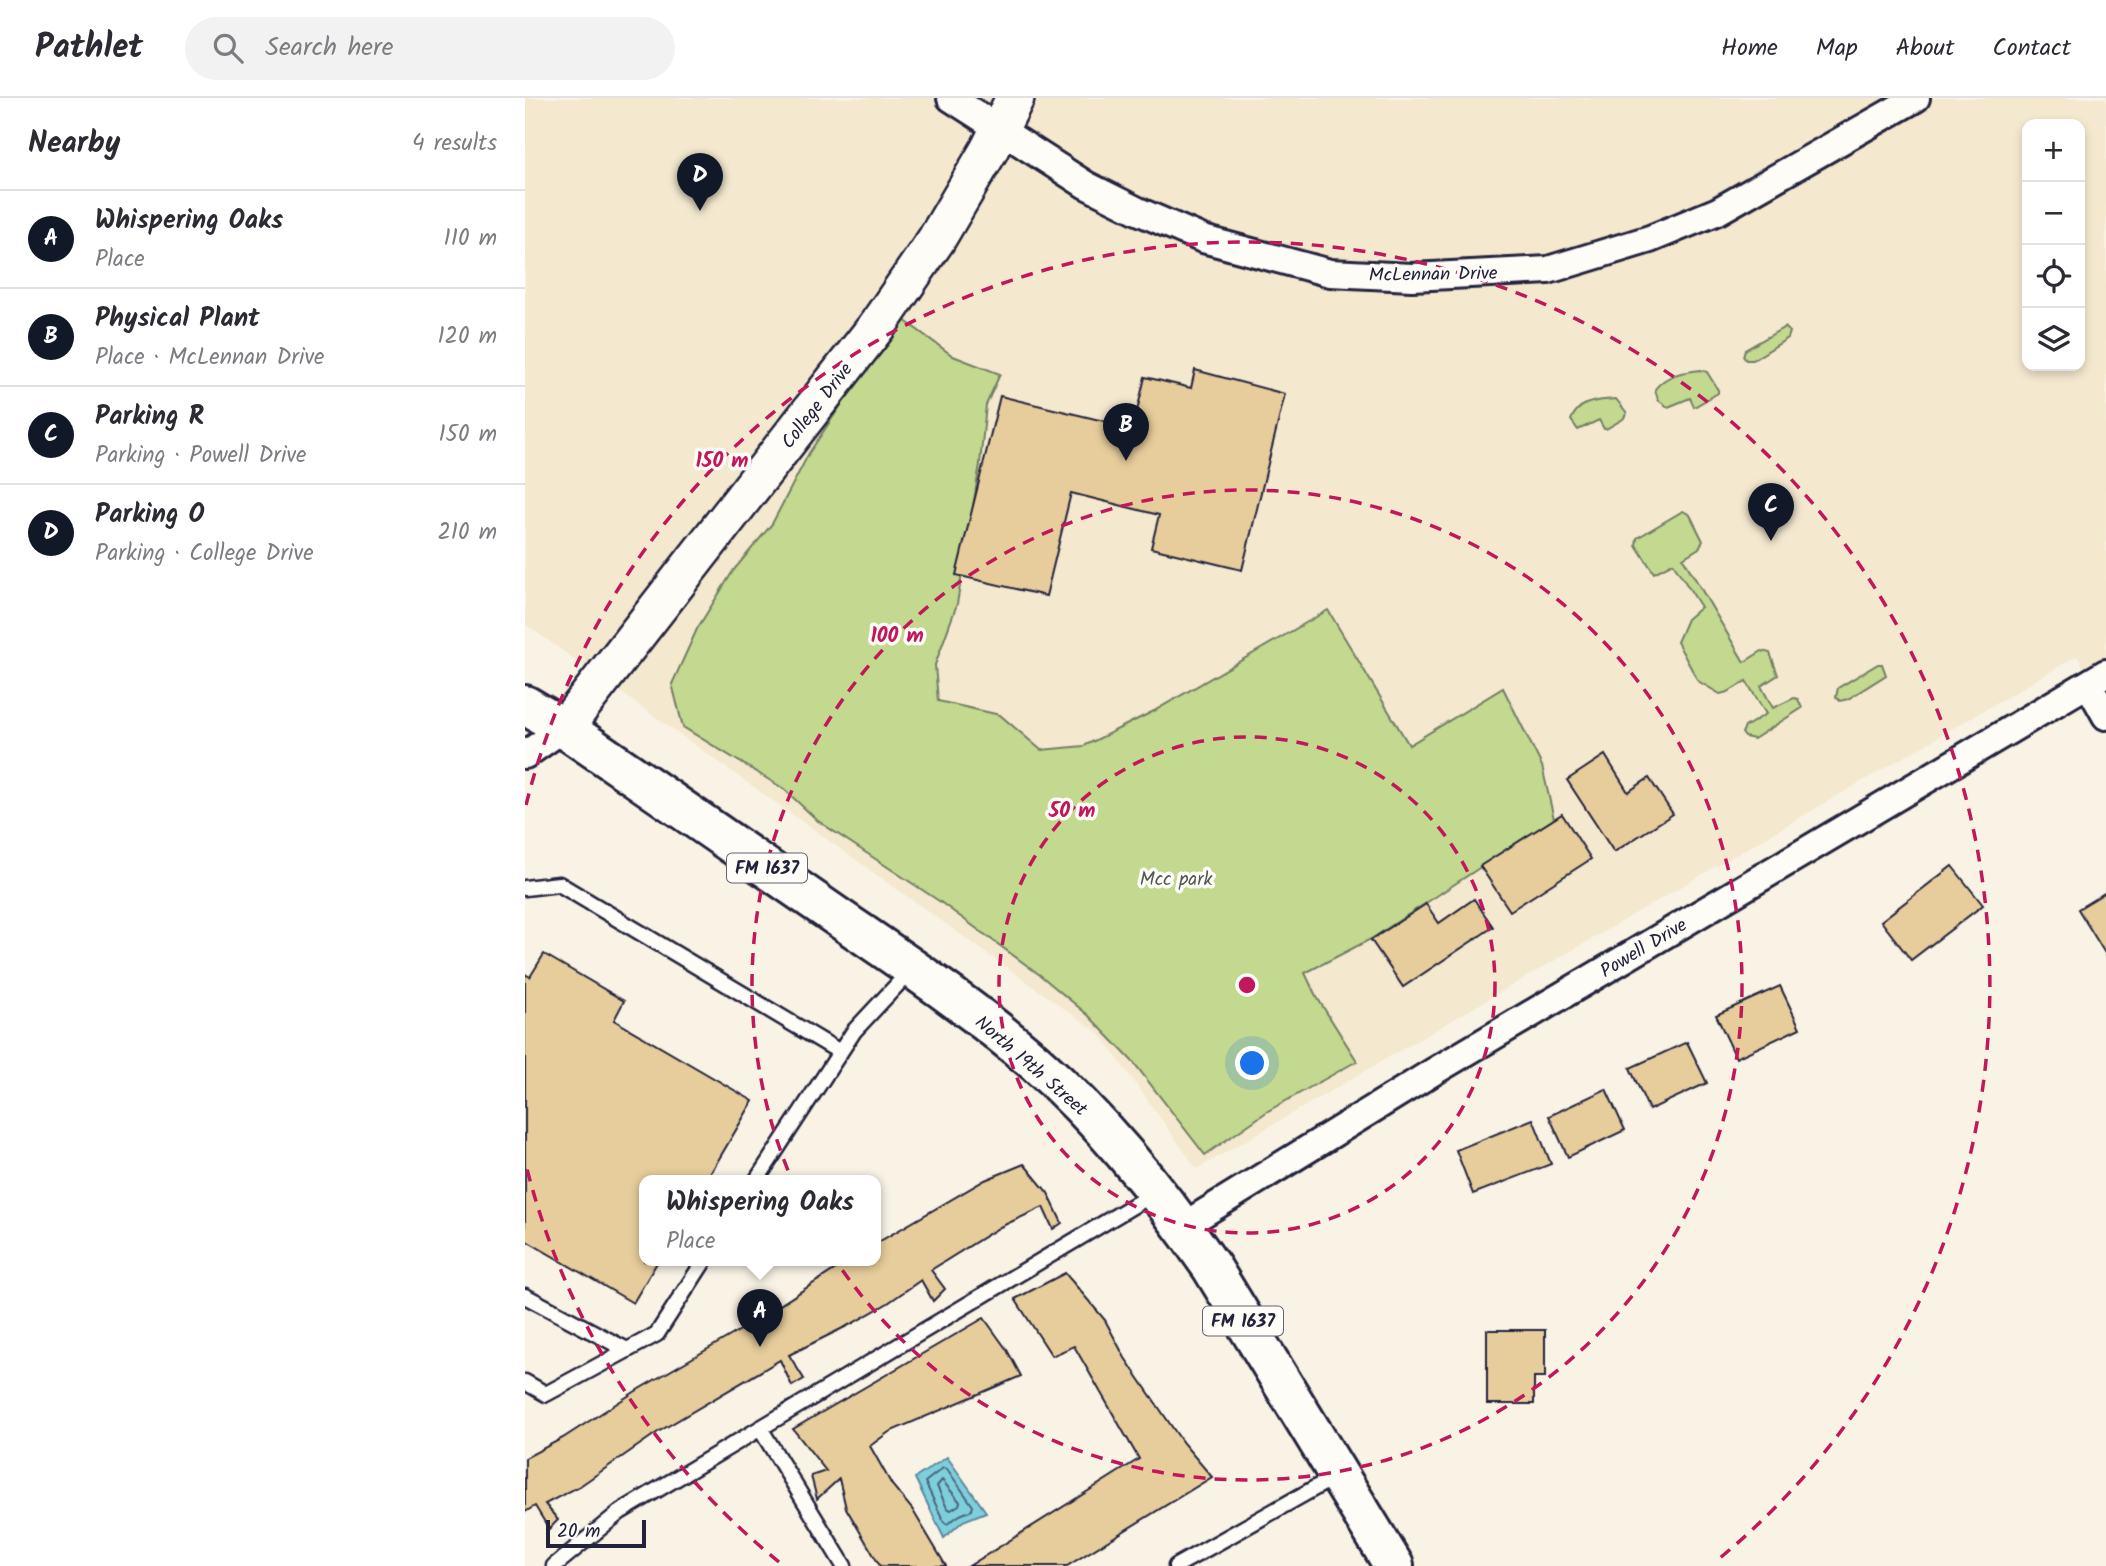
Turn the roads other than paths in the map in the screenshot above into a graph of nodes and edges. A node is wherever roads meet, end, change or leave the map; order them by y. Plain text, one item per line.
1 (951, 98) edge
2 (1916, 98) edge
3 (1007, 113) edge
4 (2097, 678) edge
5 (525, 705) edge
6 (2106, 716) edge
7 (564, 728) junction
8 (525, 755) edge
9 (525, 888) edge
10 (912, 968) junction
11 (840, 1052) junction
12 (760, 1175) edge
13 (1156, 1192) junction
14 (1183, 1226) junction
15 (701, 1266) edge
16 (525, 1296) edge
17 (627, 1350) junction
18 (525, 1382) edge
19 (760, 1428) junction
20 (1339, 1474) junction
21 (554, 1566) edge
22 (844, 1566) edge
23 (1175, 1566) edge
24 (1394, 1566) edge

1 - 3 street, McLennan Drive
2 - 3 street, McLennan Drive
3 - 7 street, College Drive
4 - 6 street
4 - 14 street, Powell Drive
5 - 7 main road, North 19th Street / FM 1637
7 - 8 street
7 - 10 main road, North 19th Street / FM 1637
9 - 11 lane
10 - 11 lane
10 - 13 main road, North 19th Street / FM 1637
11 - 12 lane
13 - 14 main road, North 19th Street / FM 1637
13 - 19 lane
14 - 20 main road, North 19th Street / FM 1637
15 - 17 lane
16 - 17 lane
17 - 18 lane
19 - 21 lane
19 - 22 lane
20 - 23 lane
20 - 24 main road, North 19th Street / FM 1637

